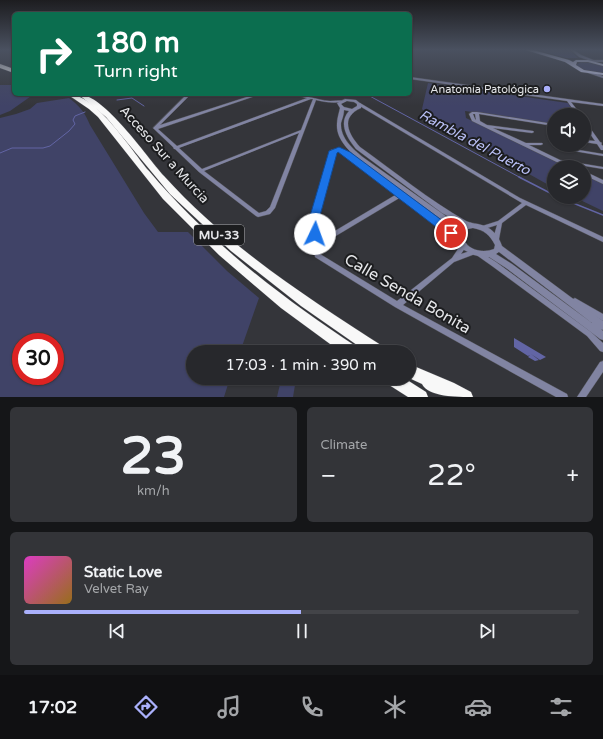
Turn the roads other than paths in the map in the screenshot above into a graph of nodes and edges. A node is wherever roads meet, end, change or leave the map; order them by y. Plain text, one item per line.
1 (578, 69) edge
2 (0, 70) edge
3 (12, 74) edge
4 (603, 75) edge
5 (412, 78) edge
6 (73, 96) edge
7 (84, 96) edge
8 (187, 96) edge
9 (253, 96) edge
10 (300, 96) edge
11 (351, 96) edge
12 (352, 96) edge
13 (313, 99) junction
14 (355, 101) junction
15 (569, 101) junction
16 (342, 104) junction
17 (602, 105) edge
18 (356, 108) junction
19 (574, 108) edge
20 (603, 108) edge
21 (547, 124) edge
22 (483, 125) junction
23 (155, 128) junction
24 (302, 131) junction
25 (532, 132) dead end
26 (591, 132) edge
27 (591, 142) edge
28 (541, 144) dead end
29 (601, 144) edge
30 (525, 145) junction
31 (175, 148) junction
32 (603, 149) edge
33 (585, 152) edge
34 (603, 155) edge
35 (554, 159) joint
36 (603, 168) edge
37 (201, 171) junction
38 (591, 176) edge
39 (603, 182) edge
40 (400, 195) junction
41 (525, 203) junction
42 (500, 222) junction
43 (470, 226) junction
44 (481, 228) junction
45 (462, 239) junction
46 (496, 239) junction
47 (603, 240) edge
48 (316, 245) junction
49 (498, 247) junction
50 (474, 252) junction
51 (491, 254) junction
52 (453, 260) junction
53 (554, 288) junction
54 (397, 305) junction
55 (603, 318) edge
56 (603, 326) edge
57 (603, 336) edge
58 (343, 345) edge
59 (369, 345) edge
60 (603, 348) edge
61 (603, 365) edge
62 (416, 374) edge
63 (416, 375) edge
64 (402, 385) edge
65 (421, 397) edge
66 (450, 397) edge
67 (466, 397) edge
68 (564, 397) edge
69 (581, 397) edge

1 - 4 main road
2 - 3 highway
5 - 15 street
6 - 58 highway, Acceso Sur a Murcia / MU-33
7 - 59 highway, Acceso Sur a Murcia / MU-33
8 - 23 street
9 - 23 street
10 - 13 street
11 - 16 street
12 - 14 street
13 - 16 street
13 - 24 street
13 - 31 street
14 - 16 street
14 - 18 street
15 - 17 street
15 - 19 street
16 - 18 street
16 - 45 street
17 - 20 street
18 - 41 street
18 - 43 street
21 - 22 street
22 - 25 street
22 - 30 street
23 - 31 street
24 - 37 street
24 - 37 street
26 - 29 street
27 - 29 street
28 - 30 street
29 - 32 street
30 - 35 street
31 - 37 street
33 - 34 street
35 - 36 street
38 - 39 street
40 - 45 street
40 - 48 street
40 - 48 street, Calle Senda Bonita
41 - 42 street
41 - 47 street
42 - 44 street
42 - 46 street
43 - 44 street
43 - 45 street
44 - 46 street
45 - 50 street
45 - 52 street
46 - 49 street
48 - 54 street, Calle Senda Bonita
49 - 51 street
49 - 53 street
50 - 51 street
50 - 52 street
50 - 60 street
51 - 57 street
52 - 54 street
53 - 55 street
53 - 56 street
54 - 68 street, Calle Senda Bonita
61 - 69 street
62 - 67 highway
63 - 66 highway
64 - 65 highway

